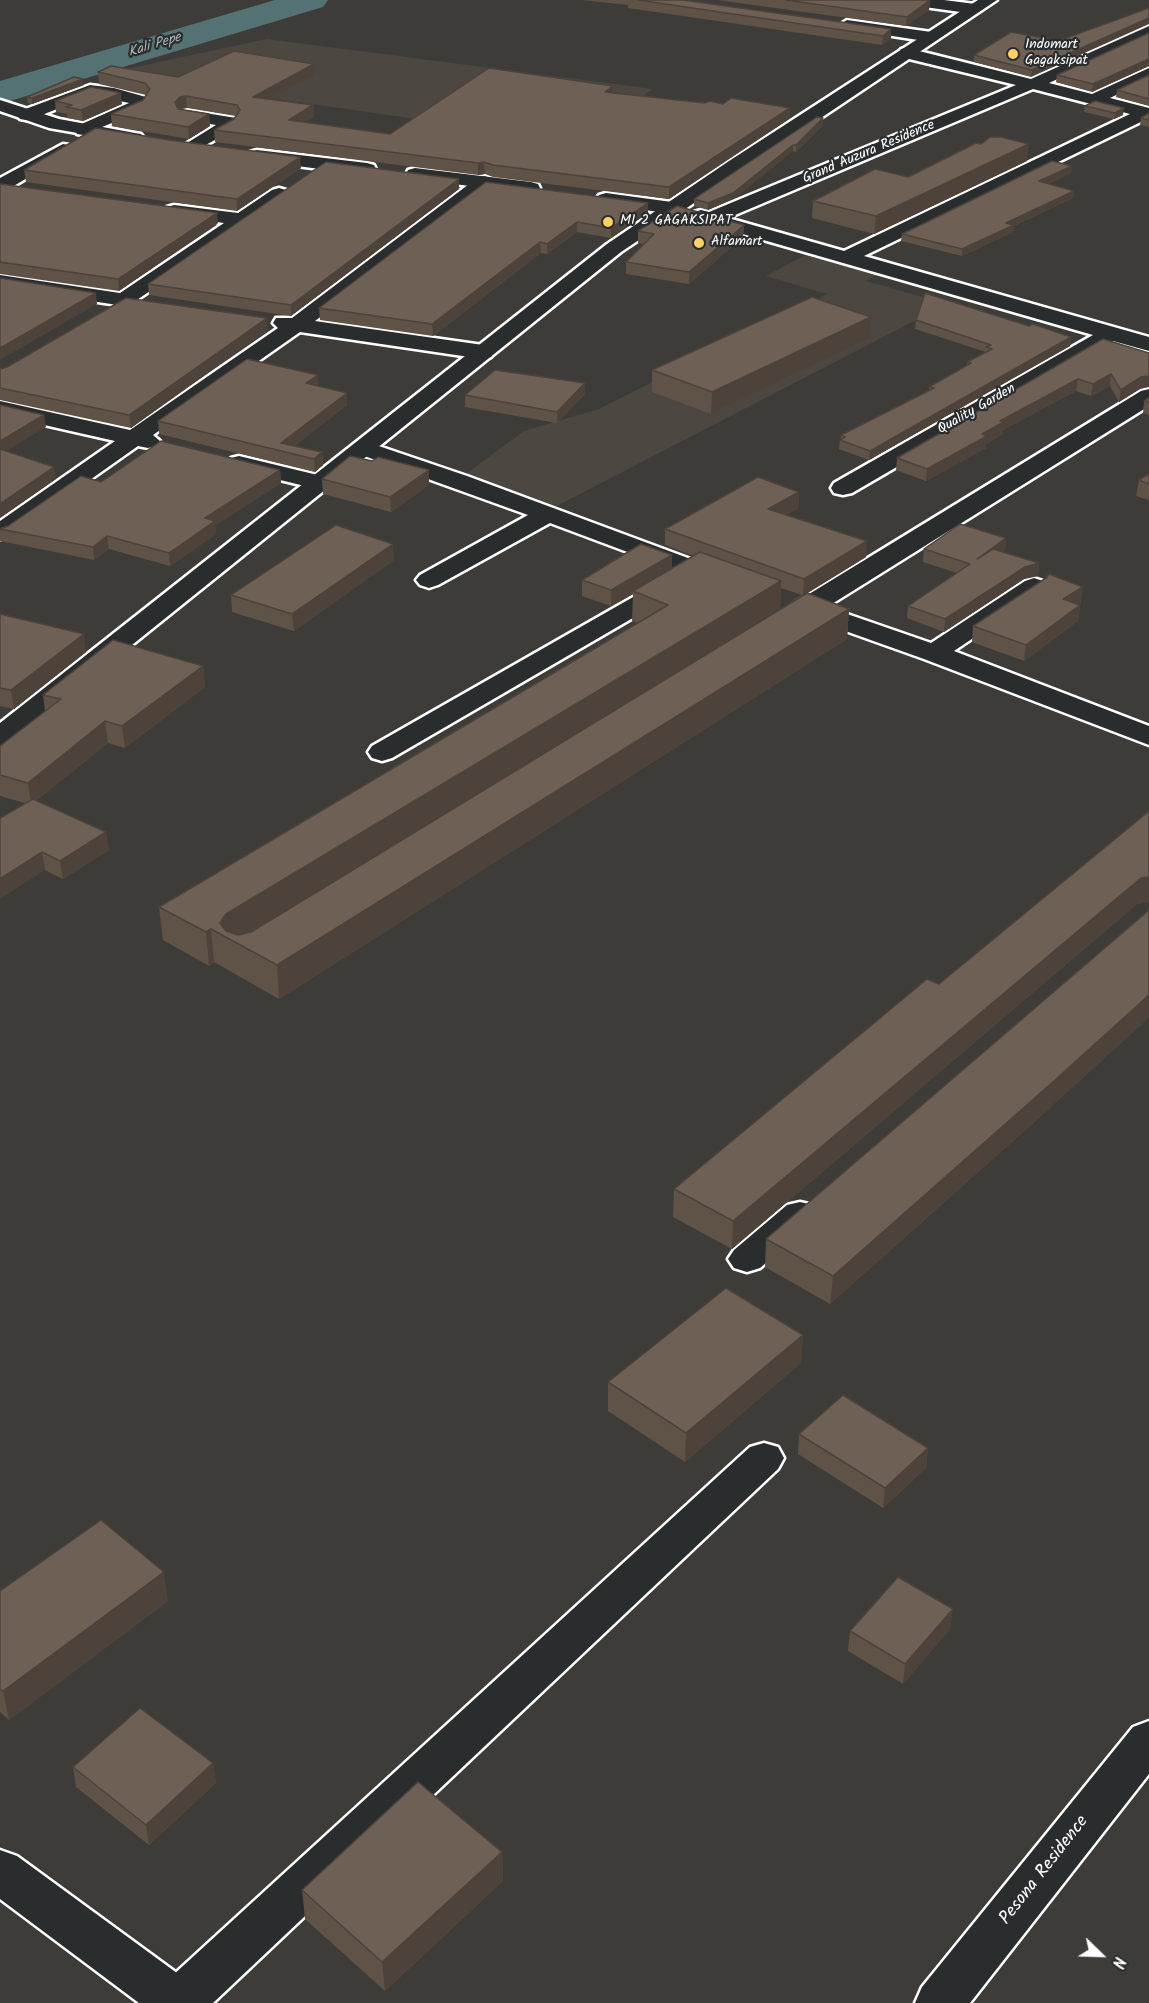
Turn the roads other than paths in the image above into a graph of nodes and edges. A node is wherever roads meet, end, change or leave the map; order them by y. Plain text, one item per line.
1 (910, 0) edge
2 (982, 4) edge
3 (838, 18) edge
4 (1148, 31) edge
5 (939, 32) junction
6 (906, 53) junction
7 (1149, 73) edge
8 (1029, 86) junction
9 (1094, 99) junction
10 (0, 106) edge
11 (1148, 113) edge
12 (26, 115) junction
13 (187, 115) edge
14 (88, 130) junction
15 (148, 140) edge
16 (170, 144) edge
17 (193, 147) junction
18 (217, 150) edge
19 (241, 153) edge
20 (324, 164) junction
21 (484, 182) junction
22 (34, 191) edge
23 (555, 192) edge
24 (590, 196) edge
25 (157, 208) edge
26 (672, 208) junction
27 (711, 218) junction
28 (242, 219) junction
29 (847, 257) junction
30 (0, 281) edge
31 (124, 300) junction
32 (159, 305) edge
33 (93, 318) edge
34 (262, 320) edge
35 (296, 324) junction
36 (1111, 333) junction
37 (1149, 344) edge
38 (483, 352) junction
39 (1149, 396) edge
40 (0, 408) edge
41 (136, 438) junction
42 (171, 447) edge
43 (364, 448) junction
44 (217, 458) edge
45 (321, 483) junction
46 (843, 488) dead end
47 (549, 514) junction
48 (0, 532) edge
49 (697, 570) junction
50 (429, 580) dead end
51 (741, 585) edge
52 (1034, 586) edge
53 (774, 597) edge
54 (807, 608) junction
55 (762, 636) edge
56 (934, 653) junction
57 (5, 728) edge
58 (1149, 736) edge
59 (382, 752) dead end
60 (819, 1197) edge
61 (747, 1259) dead end
62 (764, 1458) dead end
63 (1149, 1740) edge
64 (0, 1871) edge
65 (178, 2003) edge
66 (940, 2003) edge

1 - 2 street
2 - 5 street
3 - 5 street
4 - 8 street, Grand Auzura Residence
5 - 6 street
6 - 8 street
6 - 26 street
7 - 9 street
8 - 9 street
8 - 27 street, Grand Auzura Residence
9 - 11 street
10 - 12 street
11 - 29 street
12 - 14 street
12 - 14 street
13 - 17 street
14 - 15 street
14 - 22 street
16 - 17 street
17 - 18 street
19 - 20 street
20 - 21 street
20 - 28 street
21 - 23 street
21 - 35 street
24 - 26 street
25 - 28 street
26 - 27 street
26 - 38 street
27 - 29 street
28 - 31 street
29 - 36 street
30 - 31 street
31 - 32 street
31 - 33 street
34 - 35 street
35 - 38 street
35 - 41 street
36 - 37 street
36 - 46 street, Quality Garden
38 - 43 street
39 - 54 street
40 - 41 street
41 - 42 street
41 - 48 street
43 - 45 street
43 - 47 street
44 - 45 street
45 - 57 street
47 - 49 street
47 - 50 street
49 - 51 street
49 - 59 street
52 - 56 street
53 - 54 street
54 - 55 street
54 - 56 street
56 - 58 street
60 - 61 street
62 - 65 street
63 - 66 street, Pesona Residence
64 - 65 street

